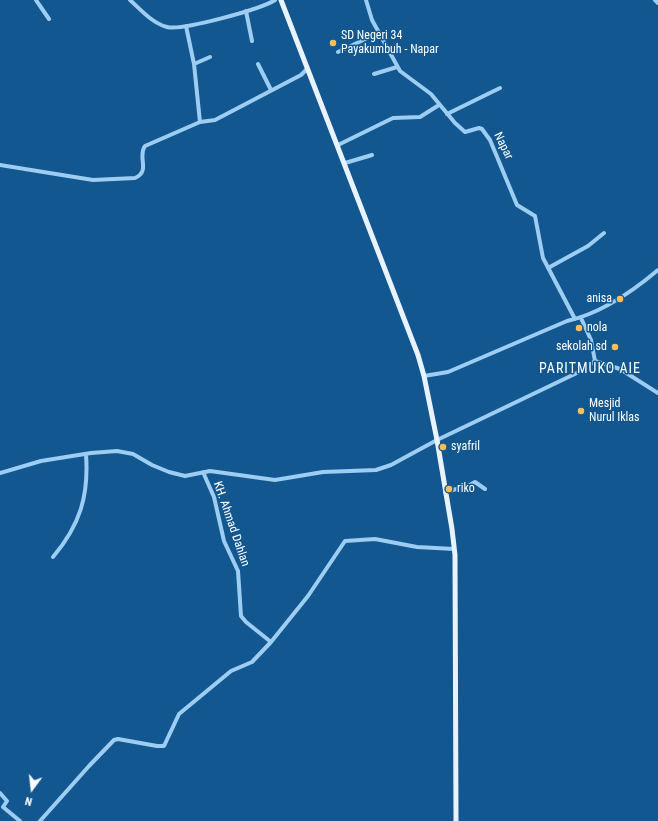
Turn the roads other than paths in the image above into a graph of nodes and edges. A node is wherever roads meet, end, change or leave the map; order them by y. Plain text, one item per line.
1 (36, 0) edge
2 (130, 0) edge
3 (275, 0) edge
4 (281, 0) edge
5 (366, 0) edge
6 (655, 0) edge
7 (658, 3) edge
8 (246, 11) junction
9 (49, 19) dead end
10 (186, 26) junction
11 (378, 33) junction
12 (252, 42) dead end
13 (338, 52) dead end
14 (210, 57) dead end
15 (194, 64) junction
16 (258, 64) dead end
17 (397, 67) junction
18 (307, 70) junction
19 (374, 74) dead end
20 (500, 88) dead end
21 (271, 90) junction
22 (439, 105) junction
23 (447, 114) junction
24 (200, 122) junction
25 (338, 144) junction
26 (372, 155) dead end
27 (345, 163) junction
28 (0, 165) edge
29 (604, 233) dead end
30 (548, 268) junction
31 (658, 270) edge
32 (581, 318) junction
33 (574, 319) junction
34 (595, 360) junction
35 (424, 376) junction
36 (658, 387) edge
37 (656, 392) edge
38 (437, 440) junction
39 (86, 454) junction
40 (203, 472) junction
41 (0, 473) edge
42 (485, 489) dead end
43 (446, 492) junction
44 (454, 549) junction
45 (53, 558) dead end
46 (271, 642) junction
47 (0, 793) edge
48 (20, 821) edge
49 (40, 821) edge
50 (456, 821) edge

1 - 9 street
2 - 10 street
3 - 8 street
4 - 18 main road
5 - 11 street, Napar
6 - 7 street
8 - 10 street
8 - 12 street
10 - 15 street
11 - 13 street
11 - 17 street, Napar
14 - 15 street
15 - 24 street
16 - 21 street
17 - 19 street
17 - 22 street, Napar
18 - 21 street
18 - 25 main road
20 - 23 street
21 - 24 street
22 - 23 street, Napar
22 - 25 street
23 - 30 street, Napar
24 - 28 street
25 - 27 main road
26 - 27 street
27 - 35 main road
29 - 30 street
30 - 33 street, Napar
31 - 32 street
32 - 33 street
32 - 34 street
33 - 35 street
34 - 37 street
34 - 38 street
35 - 38 main road
36 - 37 street
38 - 40 street
38 - 43 main road
39 - 40 street
39 - 41 street
39 - 45 street
40 - 46 street, KH. Ahmad Dahlan
42 - 43 street
43 - 44 main road
44 - 46 street
44 - 50 main road
46 - 49 street
47 - 48 street

